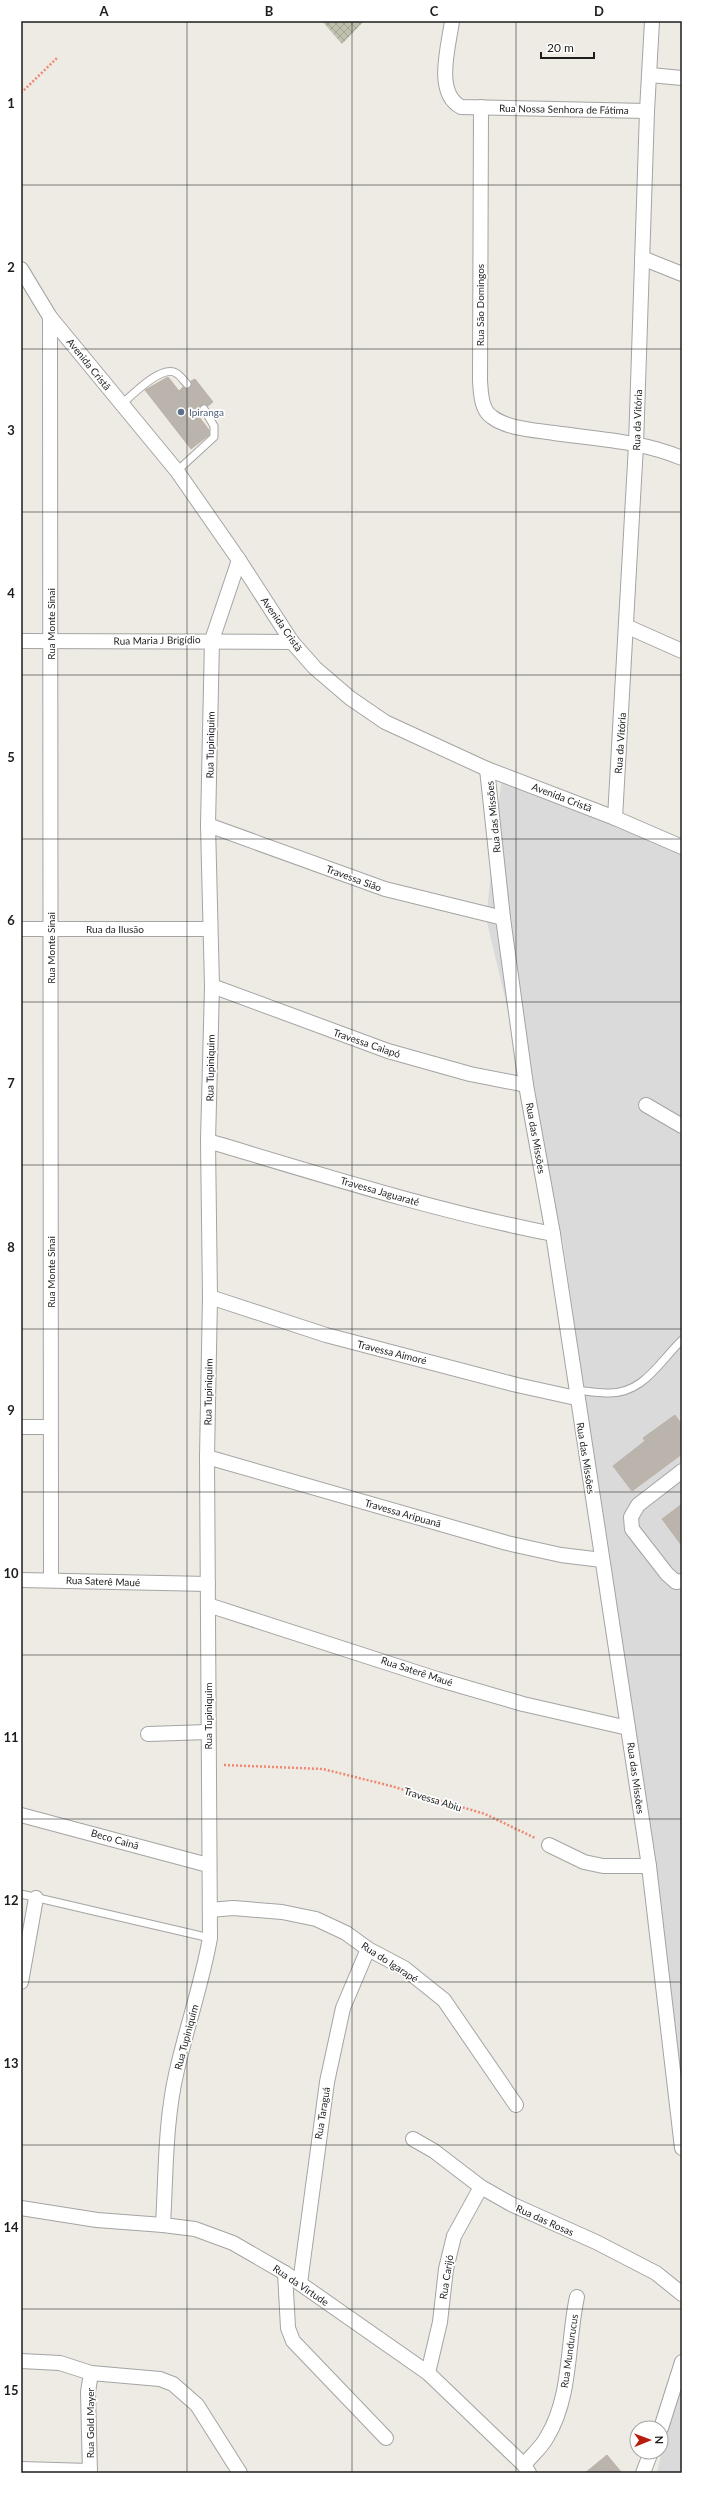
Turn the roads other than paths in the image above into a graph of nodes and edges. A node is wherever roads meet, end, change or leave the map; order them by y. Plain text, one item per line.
1 (452, 21) edge
2 (652, 21) edge
3 (650, 75) junction
4 (682, 78) edge
5 (481, 107) junction
6 (647, 111) junction
7 (642, 258) junction
8 (21, 269) edge
9 (682, 274) edge
10 (50, 317) junction
11 (187, 384) dead end
12 (122, 404) junction
13 (204, 409) dead end
14 (636, 445) junction
15 (682, 458) edge
16 (177, 471) junction
17 (239, 560) junction
18 (628, 627) junction
19 (212, 640) junction
20 (21, 641) edge
21 (52, 642) junction
22 (292, 642) junction
23 (682, 651) edge
24 (487, 768) junction
25 (615, 818) junction
26 (208, 824) junction
27 (682, 847) edge
28 (503, 918) junction
29 (21, 929) edge
30 (51, 929) junction
31 (209, 929) junction
32 (212, 986) junction
33 (526, 1085) junction
34 (646, 1105) dead end
35 (682, 1126) edge
36 (208, 1141) junction
37 (553, 1234) junction
38 (210, 1297) junction
39 (682, 1340) edge
40 (576, 1394) junction
41 (21, 1427) edge
42 (50, 1427) junction
43 (207, 1457) junction
44 (682, 1471) edge
45 (602, 1560) junction
46 (51, 1579) junction
47 (21, 1580) edge
48 (682, 1581) edge
49 (208, 1584) junction
50 (208, 1605) junction
51 (628, 1728) junction
52 (208, 1732) junction
53 (148, 1734) dead end
54 (21, 1815) edge
55 (549, 1845) road end
56 (208, 1865) junction
57 (649, 1866) junction
58 (21, 1894) edge
59 (36, 1898) junction
60 (210, 1910) junction
61 (210, 1938) junction
62 (368, 1949) junction
63 (21, 1982) edge
64 (516, 2105) dead end
65 (413, 2139) dead end
66 (682, 2148) edge
67 (481, 2187) junction
68 (21, 2208) edge
69 (163, 2225) junction
70 (285, 2273) junction
71 (300, 2283) junction
72 (682, 2294) edge
73 (578, 2297) dead end
74 (21, 2361) edge
75 (682, 2362) edge
76 (91, 2373) junction
77 (428, 2373) junction
78 (664, 2420) edge
79 (386, 2438) dead end
80 (648, 2460) edge
81 (21, 2469) edge
82 (526, 2469) edge
83 (90, 2472) edge
84 (240, 2473) edge
85 (643, 2473) edge

1 - 5 street
2 - 3 street, Rua da Vitória
3 - 4 street
3 - 6 street, Rua da Vitória
5 - 6 street, Rua Nossa Senhora de Fátima
5 - 14 street, Rua São Domingos
6 - 7 street, Rua da Vitória
7 - 9 street
7 - 14 street, Rua da Vitória
8 - 10 street, Avenida Cristã
10 - 12 street, Avenida Cristã
10 - 21 street, Rua Monte Sinai
11 - 12 lane
12 - 16 street, Avenida Cristã
13 - 16 lane
14 - 15 street, Rua São Domingos
14 - 18 street, Rua da Vitória
16 - 17 street, Avenida Cristã
17 - 19 street, Rua Tupiniquim
17 - 22 street, Avenida Cristã
18 - 23 street
18 - 25 street, Rua da Vitória
19 - 21 street, Rua Maria J Brigídio
19 - 22 street, Rua Maria J Brigídio
19 - 26 street, Rua Tupiniquim
20 - 21 street, Rua Maria J Brigídio
21 - 30 street, Rua Monte Sinai
22 - 24 street, Avenida Cristã
24 - 25 street, Avenida Cristã
24 - 28 street, Rua das Missões
25 - 27 street, Avenida Cristã
26 - 28 street, Travessa Sião
26 - 31 street, Rua Tupiniquim
28 - 33 street, Rua das Missões
29 - 30 street, Rua da Ilusão
30 - 31 street, Rua da Ilusão
30 - 42 street, Rua Monte Sinai
31 - 32 street, Rua Tupiniquim
32 - 33 street, Travessa Caiapó
32 - 36 street, Rua Tupiniquim
33 - 37 street, Rua das Missões
34 - 35 street
36 - 37 street, Travessa Jaguaraté
36 - 38 street, Rua Tupiniquim
37 - 40 street, Rua das Missões
38 - 40 street, Travessa Aimoré
38 - 43 street, Rua Tupiniquim
39 - 40 lane
40 - 45 street, Rua das Missões
41 - 42 street
42 - 46 street, Rua Monte Sinai
43 - 45 street, Travessa Aripuanã
43 - 49 street, Rua Tupiniquim
44 - 48 street
45 - 51 street, Rua das Missões
46 - 47 street, Rua Saterê Maué
46 - 49 street, Rua Saterê Maué
49 - 50 street, Rua Tupiniquim
50 - 51 street, Rua Saterê Maué
50 - 52 street, Rua Tupiniquim
51 - 57 street, Rua das Missões
52 - 53 street
52 - 56 street, Rua Tupiniquim
54 - 56 street, Beco Cainã
55 - 57 street
56 - 60 street, Rua Tupiniquim
57 - 66 street, Rua das Missões
58 - 59 lane
59 - 61 lane
59 - 63 street
60 - 61 street, Rua Tupiniquim
60 - 62 street, Rua do Igarapé
61 - 69 street, Rua Tupiniquim
62 - 64 street, Rua do Igarapé
62 - 71 street, Rua Taraguá
65 - 67 street, Rua das Rosas
67 - 72 street, Rua das Rosas
67 - 77 street, Rua Carijó
68 - 69 street, Rua da Virtude
69 - 70 street, Rua da Virtude
70 - 71 street, Rua da Virtude
70 - 79 street
71 - 77 street, Rua da Virtude
73 - 82 street, Rua Mundurucus
74 - 76 street
75 - 78 street
76 - 83 street, Rua Gold Mayer
76 - 84 street
77 - 82 street, Rua da Virtude
80 - 85 street
81 - 83 street

